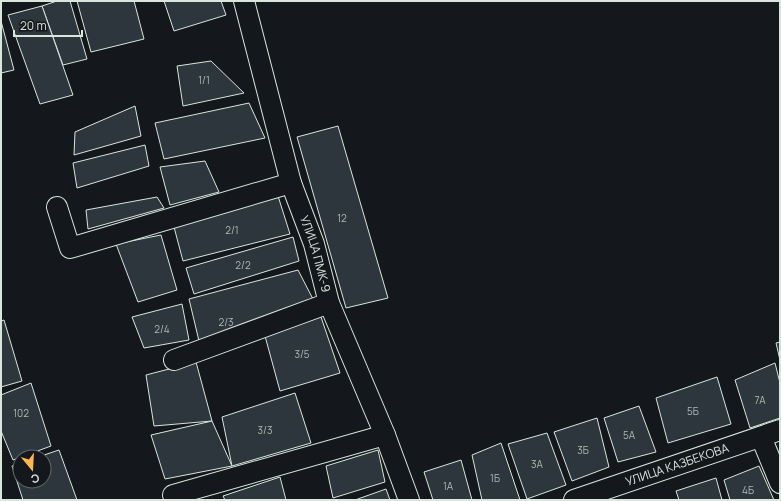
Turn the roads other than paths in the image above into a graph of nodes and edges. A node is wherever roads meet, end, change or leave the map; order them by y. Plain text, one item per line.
1 (244, 1) edge
2 (291, 183) junction
3 (57, 207) dead end
4 (330, 303) junction
5 (174, 360) dead end
6 (780, 430) edge
7 (385, 435) junction
8 (761, 437) junction
9 (780, 483) edge
10 (173, 495) dead end
11 (409, 500) edge
12 (574, 500) edge

1 - 2 street, УЛИЦА ПМК-9
2 - 3 street
2 - 4 street, УЛИЦА ПМК-9
4 - 5 street
4 - 7 street, УЛИЦА ПМК-9
6 - 8 street, УЛИЦА КАЗБЕКОВА
7 - 10 street
7 - 11 street, УЛИЦА ПМК-9
8 - 9 street
8 - 12 street, УЛИЦА КАЗБЕКОВА

